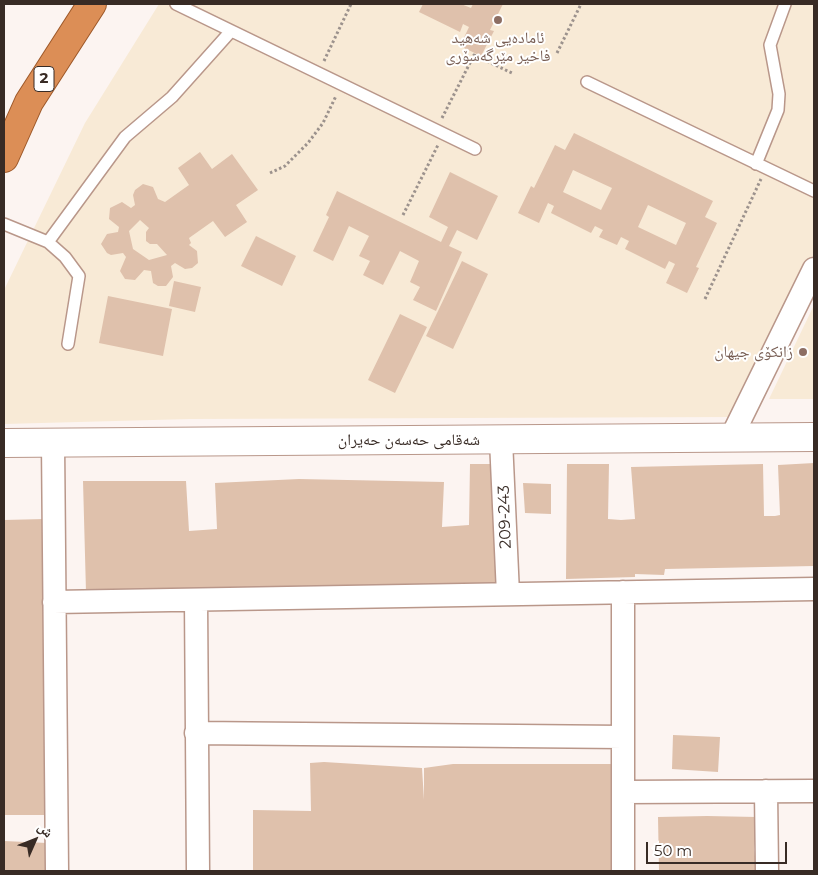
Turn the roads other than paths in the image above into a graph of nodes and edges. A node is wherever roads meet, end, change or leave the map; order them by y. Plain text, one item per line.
1 (92, 4) edge
2 (176, 4) edge
3 (785, 4) edge
4 (231, 31) junction
5 (586, 82) dead end
6 (475, 149) dead end
7 (4, 158) edge
8 (761, 166) junction
9 (814, 191) edge
10 (4, 224) edge
11 (48, 242) junction
12 (814, 269) edge
13 (68, 344) dead end
14 (814, 437) edge
15 (732, 438) junction
16 (501, 440) junction
17 (4, 443) edge
18 (52, 443) junction
19 (814, 589) edge
20 (623, 592) junction
21 (508, 594) junction
22 (196, 600) junction
23 (54, 602) junction
24 (196, 733) junction
25 (623, 737) junction
26 (766, 791) junction
27 (814, 791) edge
28 (623, 792) junction
29 (56, 871) edge
30 (198, 871) edge
31 (622, 871) edge
32 (767, 871) edge

1 - 7 highway, 2
2 - 4 lane
3 - 8 lane
4 - 6 lane
4 - 11 lane
5 - 8 lane
8 - 9 lane
10 - 11 lane
11 - 13 lane
12 - 15 street
14 - 15 street, شەقامی حەسەن حەیران
15 - 16 street, شەقامی حەسەن حەیران
16 - 18 street, شەقامی حەسەن حەیران
16 - 21 street, 209-243
17 - 18 street, شەقامی حەسەن حەیران
18 - 23 street
19 - 20 street
20 - 21 street
20 - 25 street
21 - 22 street
22 - 23 street
22 - 24 street
23 - 29 street
24 - 25 street
24 - 30 street
25 - 28 street
26 - 27 street
26 - 28 street
26 - 32 street
28 - 31 street

